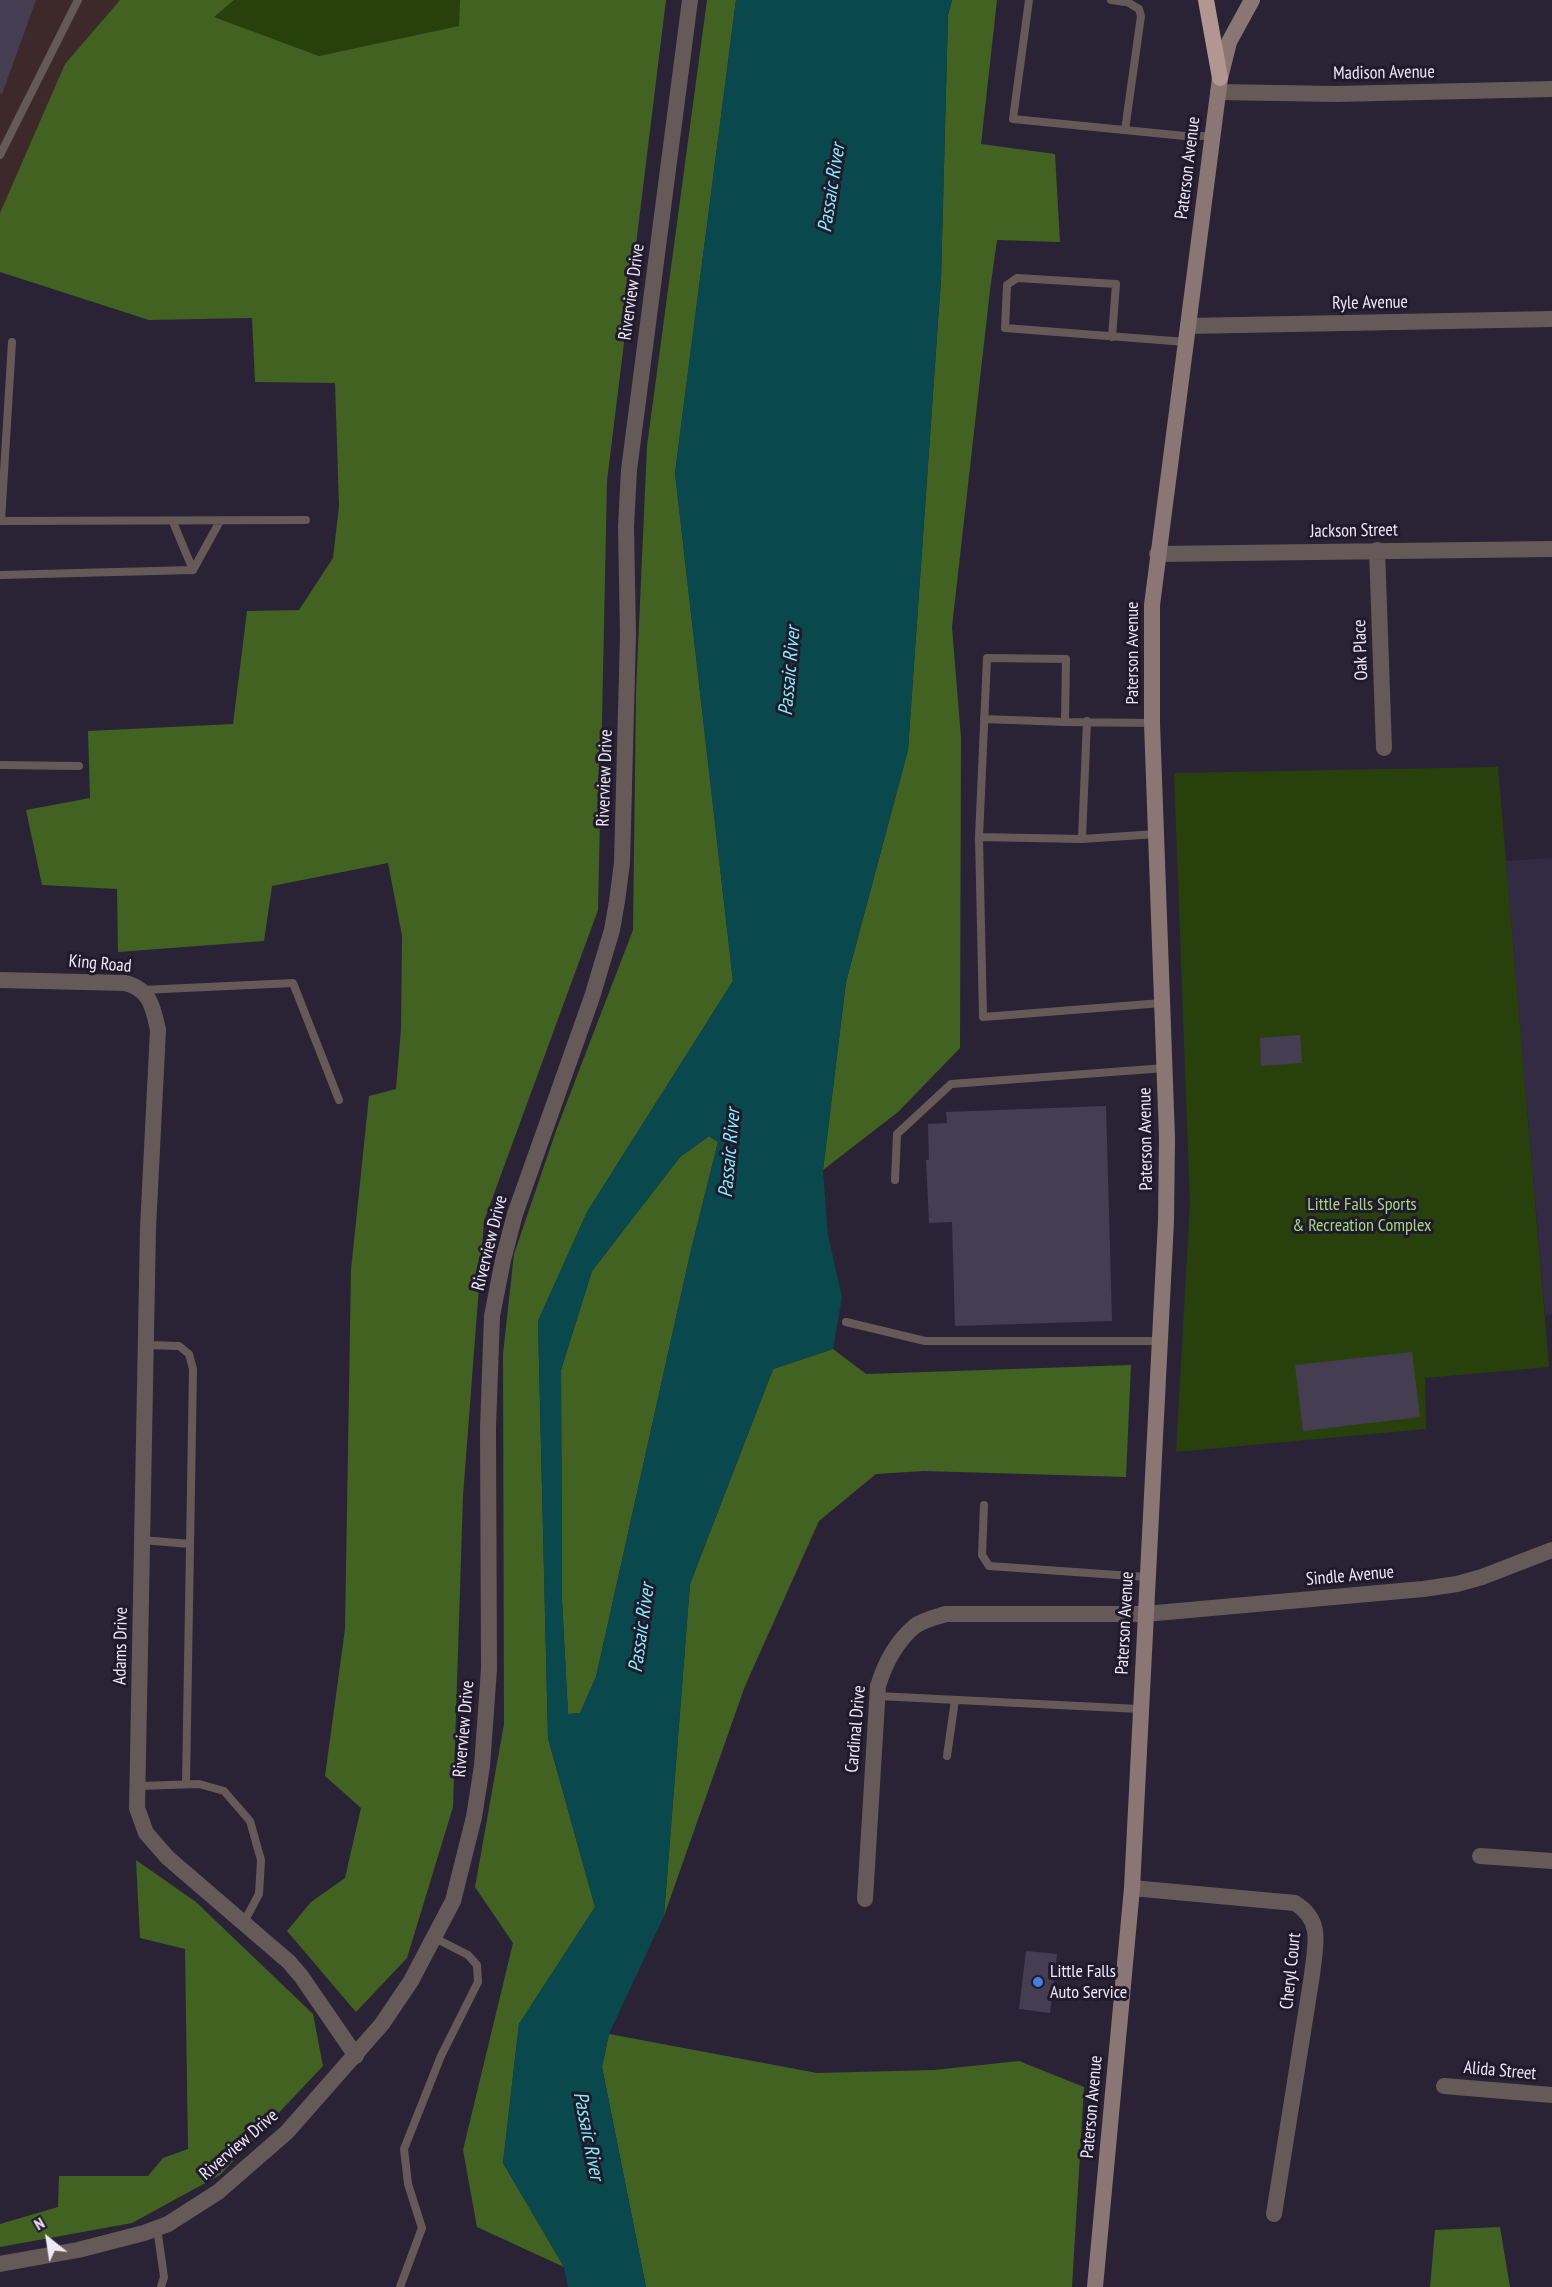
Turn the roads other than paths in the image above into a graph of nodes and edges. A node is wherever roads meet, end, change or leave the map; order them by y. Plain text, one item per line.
1 (78, 0) edge
2 (690, 0) edge
3 (1029, 0) edge
4 (1111, 0) edge
5 (1206, 0) edge
6 (1252, 0) edge
7 (1125, 1) edge
8 (1219, 85) junction
9 (1552, 89) edge
10 (1125, 130) junction
11 (1212, 136) junction
12 (0, 155) edge
13 (1552, 319) edge
14 (1187, 334) junction
15 (1112, 337) junction
16 (12, 342) dead end
17 (306, 520) dead end
18 (0, 521) edge
19 (220, 521) junction
20 (173, 522) junction
21 (1552, 549) edge
22 (1377, 550) junction
23 (1157, 554) junction
24 (193, 570) junction
25 (0, 575) edge
26 (984, 719) junction
27 (1087, 721) junction
28 (1065, 722) junction
29 (1152, 723) junction
30 (1384, 748) dead end
31 (0, 765) edge
32 (79, 766) dead end
33 (1156, 834) junction
34 (979, 837) junction
35 (1082, 839) junction
36 (0, 980) edge
37 (142, 990) junction
38 (1162, 1003) junction
39 (1164, 1068) junction
40 (339, 1100) dead end
41 (152, 1149) joint
42 (895, 1180) dead end
43 (846, 1322) dead end
44 (1160, 1341) junction
45 (146, 1345) junction
46 (984, 1505) dead end
47 (142, 1540) junction
48 (190, 1544) junction
49 (1552, 1550) edge
50 (1146, 1577) junction
51 (1145, 1614) junction
52 (877, 1696) junction
53 (955, 1700) junction
54 (1139, 1709) junction
55 (947, 1756) dead end
56 (186, 1784) junction
57 (138, 1786) junction
58 (1480, 1856) dead end
59 (1552, 1861) edge
60 (1132, 1888) junction
61 (865, 1899) dead end
62 (244, 1922) junction
63 (435, 1938) junction
64 (356, 2056) junction
65 (1444, 2086) dead end
66 (1552, 2095) edge
67 (1274, 2214) dead end
68 (157, 2228) junction
69 (0, 2264) edge
70 (161, 2287) edge
71 (400, 2287) edge
72 (1095, 2287) edge

1 - 12 lane
2 - 63 street, Riverview Drive
3 - 10 lane
4 - 7 lane
5 - 8 highway
6 - 8 main road, Paterson Avenue
7 - 10 lane
8 - 9 street, Madison Avenue
8 - 11 main road, Paterson Avenue
10 - 11 lane
11 - 14 main road, Paterson Avenue
13 - 14 street, Ryle Avenue
14 - 15 lane
14 - 23 main road, Paterson Avenue
15 - 15 lane
16 - 18 lane
17 - 19 lane
18 - 20 lane
19 - 20 lane
19 - 24 lane
20 - 24 lane
21 - 22 street, Jackson Street
22 - 23 street, Jackson Street
22 - 30 street, Oak Place
23 - 29 main road, Paterson Avenue
24 - 25 lane
26 - 28 lane
26 - 28 lane
26 - 34 lane
27 - 28 lane
27 - 29 lane
27 - 35 lane
29 - 33 main road, Paterson Avenue
31 - 32 lane
33 - 35 lane
33 - 38 main road, Paterson Avenue
34 - 35 lane
34 - 38 lane
36 - 37 street, King Road
37 - 40 lane
37 - 41 street, King Road
38 - 39 main road, Paterson Avenue
39 - 42 lane
39 - 44 main road, Paterson Avenue
41 - 45 street, Adams Drive
43 - 44 lane
44 - 50 main road, Paterson Avenue
45 - 47 street, Adams Drive
45 - 48 lane
46 - 50 lane
47 - 48 lane
47 - 57 street, Adams Drive
48 - 56 lane
49 - 51 street, Sindle Avenue
50 - 51 main road, Paterson Avenue
51 - 52 street, Cardinal Drive
51 - 54 main road, Paterson Avenue
52 - 53 lane
52 - 61 street, Cardinal Drive
53 - 54 lane
53 - 55 lane
54 - 60 main road, Paterson Avenue
56 - 57 lane
56 - 62 lane
57 - 62 street, Adams Drive
58 - 59 street
60 - 67 street, Cheryl Court
60 - 72 main road, Paterson Avenue
62 - 64 street, Adams Drive
63 - 64 street, Riverview Drive
63 - 71 lane
64 - 68 street, Riverview Drive
65 - 66 street, Alida Street
68 - 69 street, Riverview Drive
68 - 70 lane

